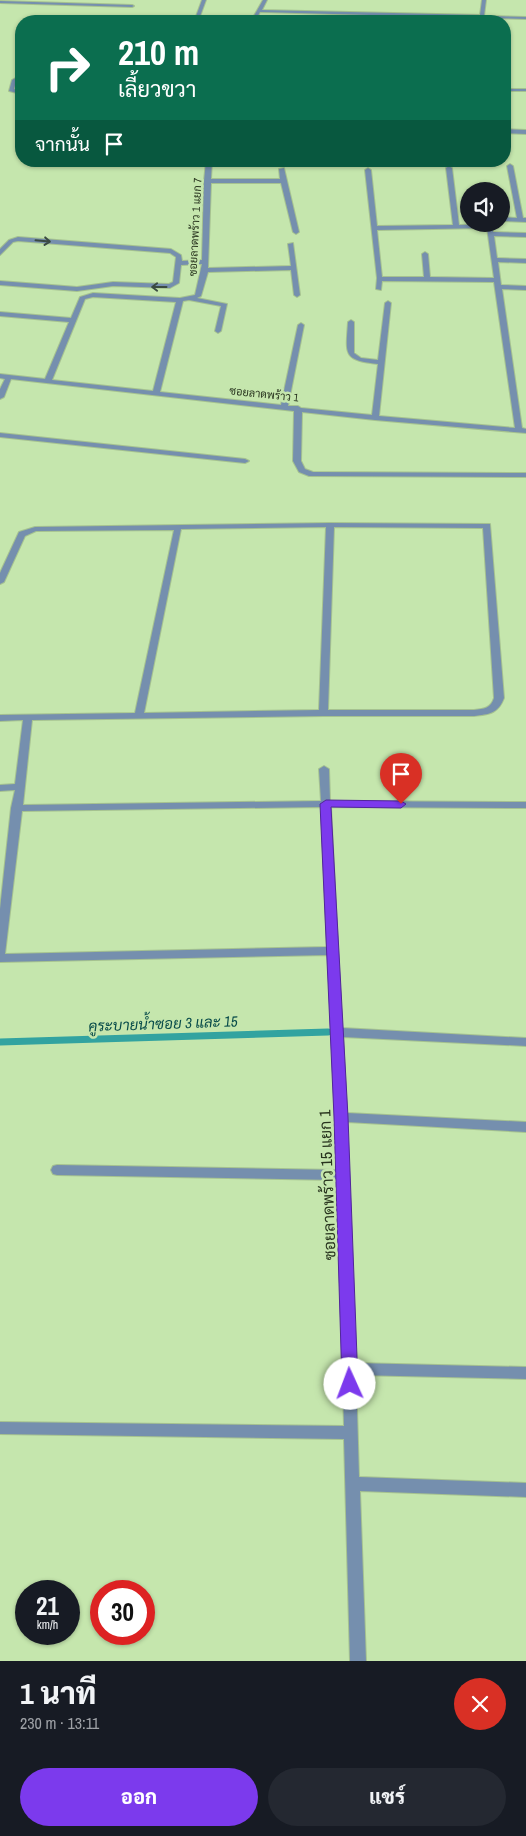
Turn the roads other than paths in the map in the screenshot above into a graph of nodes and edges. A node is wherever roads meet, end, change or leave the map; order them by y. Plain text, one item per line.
1 (204, 0) edge
2 (265, 0) edge
3 (484, 0) edge
4 (0, 2) edge
5 (132, 6) dead end
6 (260, 11) junction
7 (330, 12) junction
8 (399, 14) joint
9 (200, 15) edge
10 (257, 15) edge
11 (329, 15) edge
12 (415, 15) edge
13 (482, 15) edge
14 (511, 18) edge
15 (526, 18) edge
16 (15, 80) edge
17 (511, 90) edge
18 (526, 90) edge
19 (15, 91) edge
20 (511, 131) edge
21 (526, 132) edge
22 (208, 167) edge
23 (510, 167) edge
24 (449, 168) dead end
25 (282, 169) dead end
26 (368, 170) dead end
27 (207, 181) junction
28 (283, 182) junction
29 (510, 219) edge
30 (523, 220) edge
31 (456, 227) junction
32 (460, 227) edge
33 (374, 228) junction
34 (510, 231) edge
35 (296, 232) dead end
36 (491, 232) edge
37 (526, 234) edge
38 (291, 244) dead end
39 (0, 253) edge
40 (425, 254) dead end
41 (496, 260) junction
42 (526, 260) edge
43 (205, 262) junction
44 (178, 263) junction
45 (294, 268) junction
46 (205, 270) junction
47 (379, 277) dead end
48 (426, 279) junction
49 (0, 283) edge
50 (498, 283) junction
51 (526, 288) edge
52 (379, 289) dead end
53 (297, 295) dead end
54 (192, 299) junction
55 (180, 300) junction
56 (388, 303) dead end
57 (0, 314) edge
58 (72, 320) junction
59 (351, 322) dead end
60 (301, 325) dead end
61 (218, 331) dead end
62 (380, 362) junction
63 (0, 376) edge
64 (10, 378) junction
65 (48, 381) junction
66 (156, 393) junction
67 (0, 398) edge
68 (284, 407) junction
69 (298, 408) junction
70 (376, 418) junction
71 (522, 431) edge
72 (0, 435) edge
73 (245, 461) dead end
74 (526, 475) edge
75 (330, 525) junction
76 (178, 527) junction
77 (0, 582) edge
78 (323, 713) junction
79 (140, 716) junction
80 (0, 718) edge
81 (28, 718) junction
82 (324, 769) dead end
83 (19, 787) junction
84 (0, 788) edge
85 (326, 804) junction
86 (526, 805) edge
87 (16, 808) junction
88 (334, 951) junction
89 (0, 953) edge
90 (0, 958) edge
91 (337, 1032) junction
92 (526, 1042) edge
93 (341, 1117) junction
94 (526, 1127) edge
95 (57, 1170) dead end
96 (343, 1175) junction
97 (349, 1368) junction
98 (526, 1373) edge
99 (0, 1428) edge
100 (351, 1433) junction
101 (353, 1484) junction
102 (526, 1490) edge
103 (358, 1661) edge

1 - 9 street
2 - 6 street
3 - 13 street
4 - 5 street
6 - 7 street
6 - 10 street
7 - 8 street
7 - 11 street
8 - 12 street
14 - 15 street
16 - 19 street
17 - 18 street
20 - 21 street
22 - 27 street, ซอยลาดพร้าว 1 แยก 7
23 - 30 street
24 - 31 street
25 - 28 street
26 - 33 street
27 - 28 street
27 - 43 street, ซอยลาดพร้าว 1 แยก 7
28 - 35 street
29 - 30 street
31 - 32 street
31 - 33 street
33 - 47 street
34 - 37 street
36 - 41 street
38 - 45 street
39 -> 44 street
40 - 48 street
41 - 42 street
41 - 50 street
43 - 44 street
43 - 46 street, ซอยลาดพร้าว 1 แยก 7
44 -> 49 street
45 - 46 street
45 - 53 street
46 - 54 street, ซอยลาดพร้าว 1 แยก 7
48 - 50 street
48 - 52 street
50 - 51 street
50 - 71 street
54 - 55 street
54 - 61 street
55 - 58 street
55 - 66 street
56 - 62 street
57 - 58 street
58 - 65 street
59 - 62 street
60 - 68 street
62 - 70 street
63 - 64 street, ซอยลาดพร้าว 1
64 - 65 street, ซอยลาดพร้าว 1
64 - 67 street
65 - 66 street, ซอยลาดพร้าว 1
66 - 68 street, ซอยลาดพร้าว 1
68 - 69 street, ซอยลาดพร้าว 1
69 - 70 street, ซอยลาดพร้าว 1
69 - 74 street
70 - 71 street, ซอยลาดพร้าว 1
72 - 73 street
75 - 76 street
75 - 78 street
75 - 78 street
76 - 77 street
76 - 79 street
78 - 79 street
79 - 81 street
80 - 81 street
81 - 83 street
82 - 85 street, ซอยลาดพร้าว 15 แยก 1
83 - 84 street
83 - 87 street
85 - 86 street
85 - 87 street
85 - 88 street, ซอยลาดพร้าว 15 แยก 1
87 - 89 street
88 - 90 street
88 - 91 street, ซอยลาดพร้าว 15 แยก 1
91 - 92 street
91 - 93 street, ซอยลาดพร้าว 15 แยก 1
93 - 94 street
93 - 96 street, ซอยลาดพร้าว 15 แยก 1
95 - 96 street
96 - 97 street, ซอยลาดพร้าว 15 แยก 1
97 - 98 street
97 - 100 street, ซอยลาดพร้าว 15 แยก 1
99 - 100 street
100 - 101 street, ซอยลาดพร้าว 15 แยก 1
101 - 102 street
101 - 103 street, ซอยลาดพร้าว 15 แยก 1

